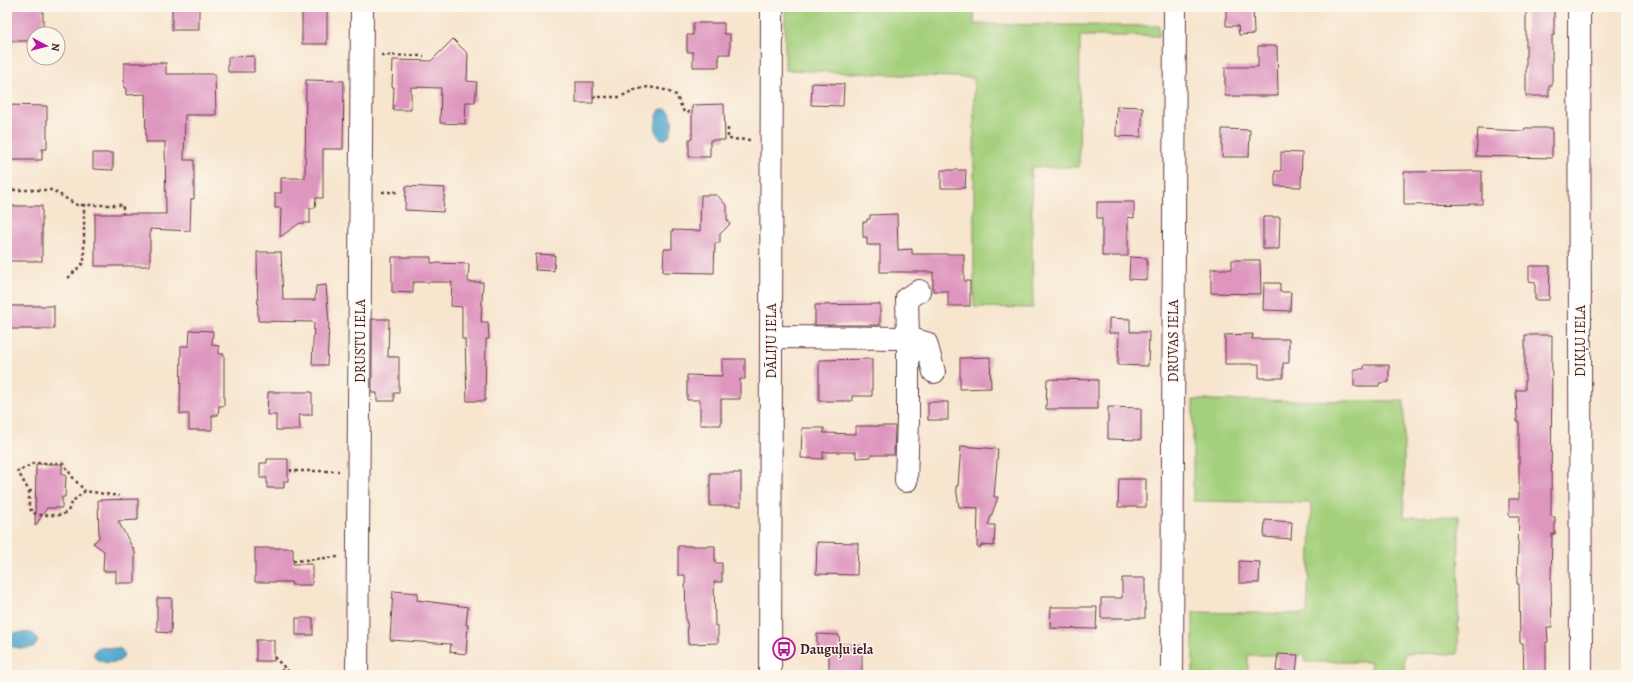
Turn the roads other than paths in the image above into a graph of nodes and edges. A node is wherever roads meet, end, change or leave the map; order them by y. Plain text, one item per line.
1 (362, 7) edge
2 (772, 7) edge
3 (1175, 7) edge
4 (1579, 7) edge
5 (919, 291) dead end
6 (771, 337) junction
7 (908, 338) junction
8 (934, 372) dead end
9 (906, 480) dead end
10 (357, 675) edge
11 (770, 675) edge
12 (1172, 675) edge
13 (1581, 675) edge

1 - 10 street, DRUSTU IELA
2 - 6 street, DĀLIJU IELA
3 - 12 street, DRUVAS IELA
4 - 13 street, DIKĻU IELA
5 - 7 street
6 - 7 street
6 - 11 street, DĀLIJU IELA
7 - 8 street
7 - 9 street

